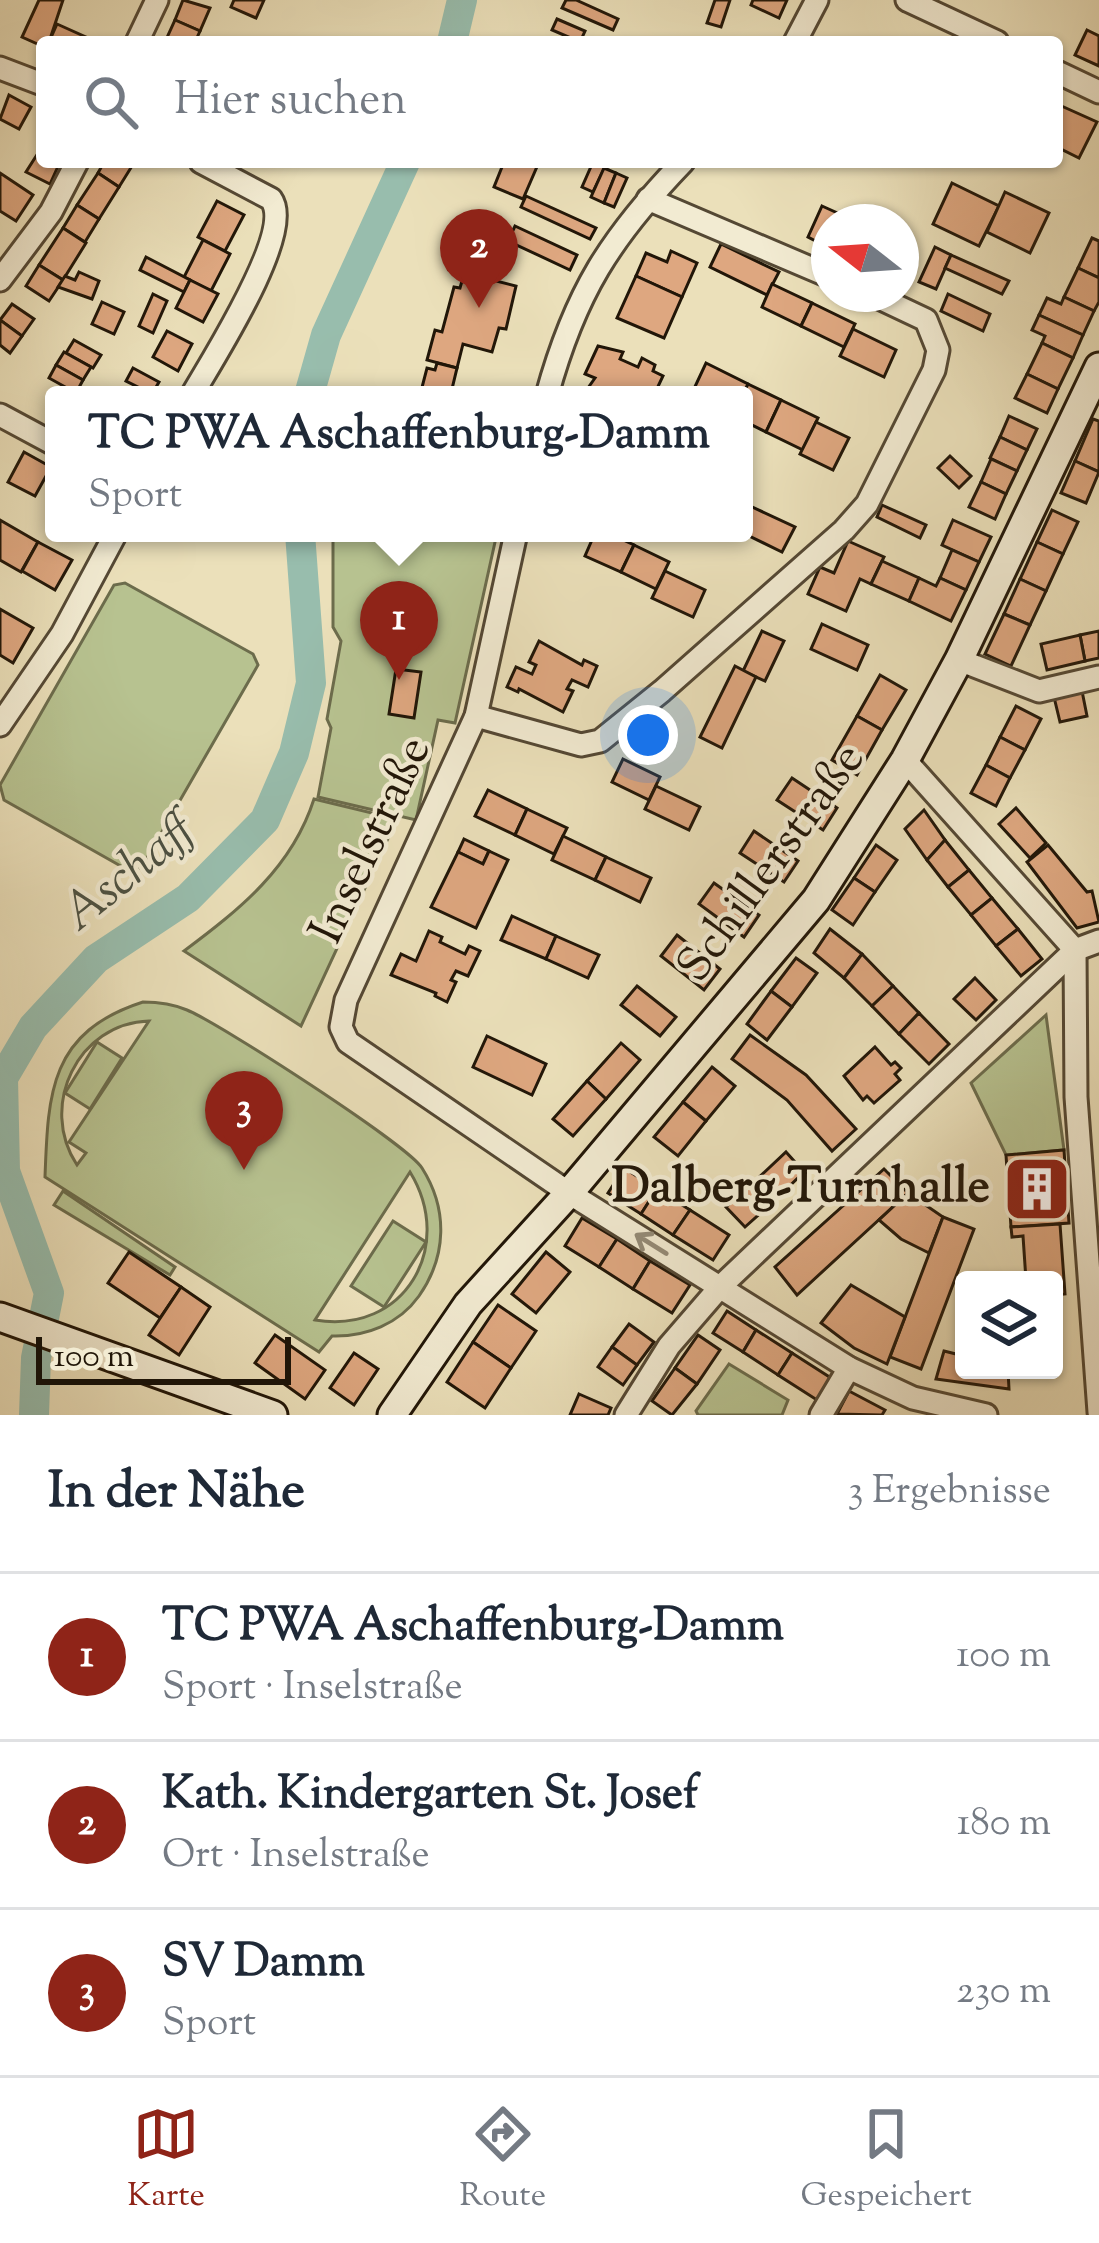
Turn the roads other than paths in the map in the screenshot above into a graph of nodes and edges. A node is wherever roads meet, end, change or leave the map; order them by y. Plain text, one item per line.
1 (158, 0) edge
2 (817, 0) edge
3 (907, 0) edge
4 (140, 36) edge
5 (798, 36) edge
6 (984, 36) edge
7 (0, 68) edge
8 (1063, 74) edge
9 (36, 82) edge
10 (1099, 92) edge
11 (74, 168) edge
12 (212, 168) edge
13 (676, 168) edge
14 (648, 199) junction
15 (811, 268) edge
16 (0, 280) edge
17 (909, 312) edge
18 (1099, 367) edge
19 (197, 386) edge
20 (550, 386) edge
21 (0, 416) edge
22 (45, 439) edge
23 (111, 542) edge
24 (514, 542) edge
25 (959, 660) junction
26 (1099, 677) edge
27 (476, 716) junction
28 (0, 724) edge
29 (905, 760) junction
30 (1099, 941) edge
31 (1075, 950) junction
32 (1076, 1096) junction
33 (1099, 1098) edge
34 (569, 1193) junction
35 (720, 1287) junction
36 (9, 1320) edge
37 (848, 1368) junction
38 (1099, 1412) edge
39 (273, 1415) edge
40 (392, 1415) edge
41 (626, 1415) edge
42 (820, 1415) edge
43 (986, 1415) edge

1 - 4 street
2 - 5 street
3 - 6 street
7 - 9 street
8 - 10 street
11 - 16 street
12 - 19 street
13 - 14 street
14 - 15 street
14 - 20 street
17 - 27 street
18 - 25 main road, Schillerstraße
21 - 22 street
23 - 28 street
24 - 27 street, Inselstraße
25 - 26 street
25 - 29 main road, Schillerstraße
27 - 34 street, Inselstraße
29 - 31 street
29 - 34 main road, Schillerstraße
30 - 31 street
31 - 32 street
31 - 35 street
32 - 33 street
32 - 38 street
35 -> 34 street
34 - 40 main road, Schillerstraße
35 - 37 street
35 - 41 street
36 - 39 main road
37 - 42 street
37 - 43 street

